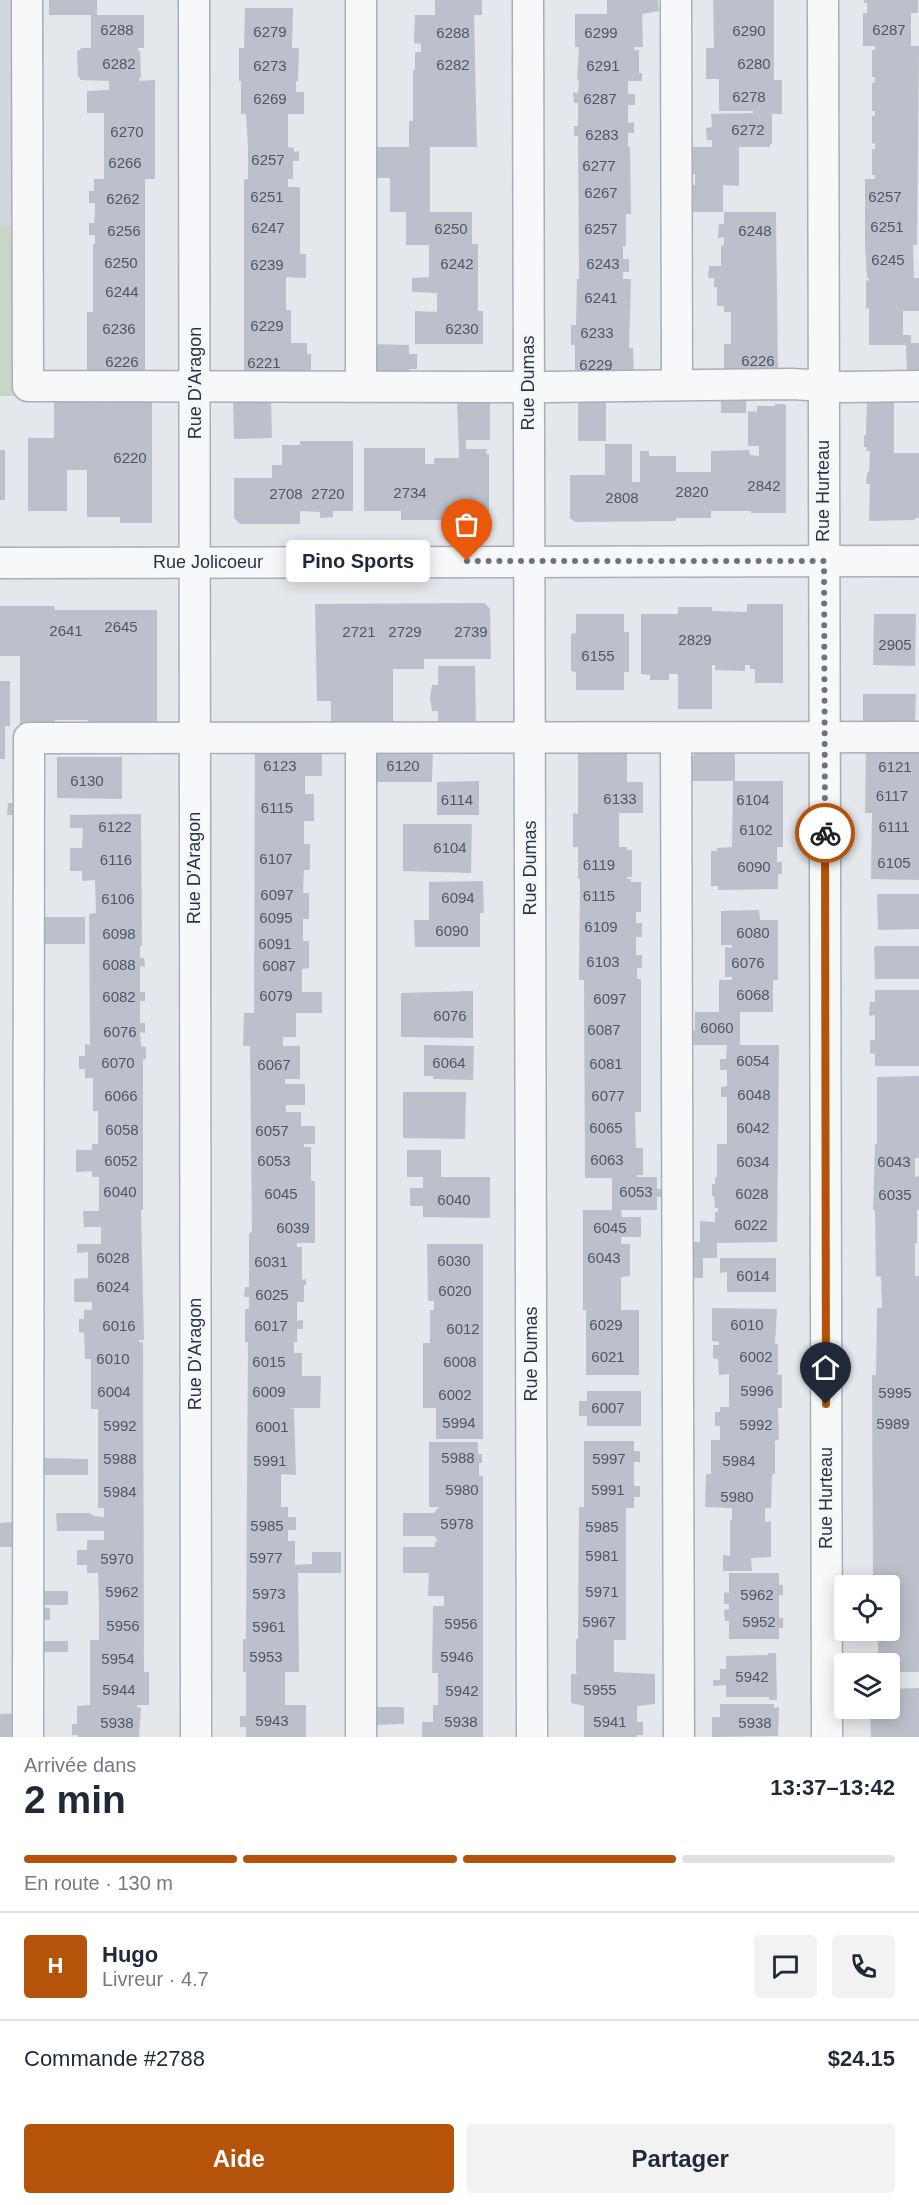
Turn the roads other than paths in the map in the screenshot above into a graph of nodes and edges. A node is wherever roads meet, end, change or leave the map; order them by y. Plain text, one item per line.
1 (27, 0) edge
2 (194, 0) edge
3 (361, 0) edge
4 (528, 0) edge
5 (675, 0) edge
6 (823, 0) edge
7 (677, 385) junction
8 (195, 386) junction
9 (361, 386) junction
10 (528, 386) junction
11 (823, 386) junction
12 (919, 386) edge
13 (195, 561) junction
14 (824, 561) junction
15 (919, 561) edge
16 (529, 562) junction
17 (0, 563) edge
18 (919, 737) edge
19 (194, 738) junction
20 (361, 738) junction
21 (530, 738) junction
22 (676, 738) junction
23 (824, 738) junction
24 (28, 1737) edge
25 (196, 1737) edge
26 (362, 1737) edge
27 (532, 1737) edge
28 (679, 1737) edge
29 (827, 1737) edge

1 - 8 street
2 - 8 street, Rue D'Aragon
3 - 9 street
4 - 10 street, Rue Dumas
5 - 7 street
6 - 11 street, Rue Hurteau
7 - 10 street
7 - 11 street
8 - 9 street
8 - 13 street, Rue D'Aragon
9 - 10 street
10 - 16 street, Rue Dumas
11 - 12 street
11 - 14 street, Rue Hurteau
13 - 16 street, Rue Jolicoeur
13 - 17 street, Rue Jolicoeur
13 - 19 street, Rue D'Aragon
14 - 15 street, Rue Jolicoeur
14 - 16 street, Rue Jolicoeur
14 - 23 street, Rue Hurteau
16 - 21 street, Rue Dumas
18 - 23 street
19 - 20 street
19 - 24 street
19 - 25 street, Rue D'Aragon
20 - 21 street
20 - 26 street
21 - 22 street
21 - 27 street, Rue Dumas
22 - 23 street
22 - 28 street
23 - 29 street, Rue Hurteau

